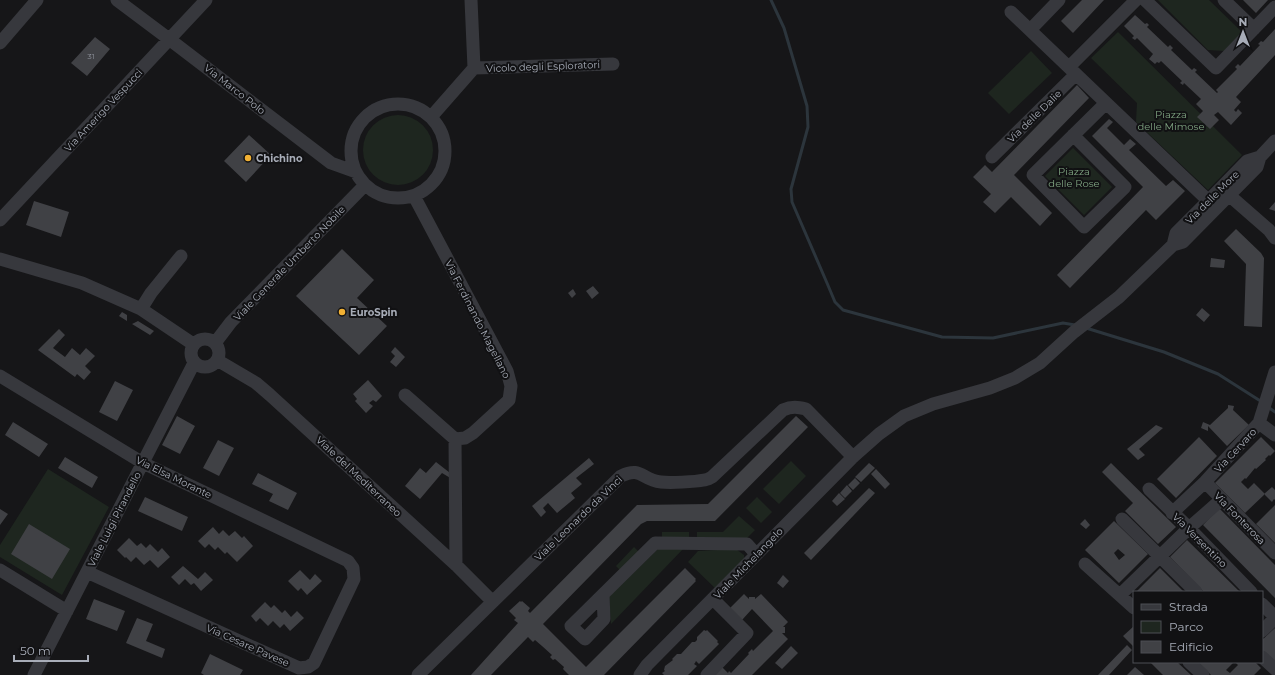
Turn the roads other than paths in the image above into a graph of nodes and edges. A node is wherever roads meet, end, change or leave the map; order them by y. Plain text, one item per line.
1 (37, 0) edge
2 (117, 0) edge
3 (206, 0) edge
4 (471, 0) edge
5 (1059, 0) edge
6 (1136, 0) edge
7 (1146, 0) edge
8 (1224, 0) edge
9 (1275, 7) edge
10 (1011, 12) dead end
11 (1254, 29) junction
12 (1030, 30) junction
13 (169, 38) junction
14 (0, 42) edge
15 (613, 64) dead end
16 (474, 68) junction
17 (1072, 71) junction
18 (1106, 103) junction
19 (431, 117) junction
20 (1073, 135) junction
21 (1275, 141) edge
22 (992, 157) dead end
23 (356, 172) junction
24 (365, 185) junction
25 (1225, 191) junction
26 (414, 196) junction
27 (1212, 205) junction
28 (0, 220) edge
29 (1275, 238) edge
30 (181, 256) dead end
31 (0, 259) edge
32 (1119, 297) joint
33 (141, 309) junction
34 (215, 343) junction
35 (193, 344) junction
36 (217, 360) junction
37 (194, 362) junction
38 (1275, 372) edge
39 (0, 376) edge
40 (405, 395) dead end
41 (1259, 424) junction
42 (1275, 435) edge
43 (455, 439) junction
44 (855, 455) junction
45 (142, 463) junction
46 (1205, 482) junction
47 (1149, 489) dead end
48 (1222, 499) junction
49 (1172, 513) junction
50 (1122, 519) dead end
51 (1189, 528) junction
52 (1275, 553) edge
53 (756, 554) junction
54 (1160, 556) junction
55 (1085, 564) dead end
56 (456, 565) junction
57 (354, 568) joint
58 (0, 570) edge
59 (87, 572) junction
60 (1195, 591) edge
61 (1249, 591) edge
62 (602, 595) dead end
63 (1120, 595) junction
64 (713, 599) junction
65 (492, 601) junction
66 (1263, 605) edge
67 (1133, 607) edge
68 (67, 611) junction
69 (1275, 618) edge
70 (1263, 630) edge
71 (1263, 658) edge
72 (1190, 663) edge
73 (1275, 669) edge
74 (34, 675) edge
75 (418, 675) edge
76 (640, 675) edge
77 (706, 675) edge
78 (1203, 675) edge
79 (1269, 675) edge

1 - 14 street
2 - 13 street, Via Marco Polo
3 - 13 street, Via Amerigo Vespucci
4 - 16 street
5 - 12 street
6 - 17 street, Via delle Dalie
7 - 11 street
8 - 11 street
9 - 11 street
10 - 12 street
12 - 17 street
13 - 23 street, Via Marco Polo
13 - 28 street, Via Amerigo Vespucci
15 - 16 street, Vicolo degli Esploratori
16 - 19 street
17 - 18 street
17 - 22 street, Via delle Dalie
18 - 20 street
18 - 27 street
19 - 23 street
19 - 26 street
20 - 20 street
21 - 25 street, Via delle More
23 - 24 street
24 - 26 street
24 - 34 street, Viale Generale Umberto Nobile
25 - 27 street, Via delle More
25 - 29 street
26 - 43 street, Via Ferdinando Magellano
27 - 32 street, Via delle More
30 - 33 street
31 - 33 street
32 - 44 street, Viale Michelangelo
33 - 35 street
34 - 35 street
34 - 36 street
35 - 37 street
36 - 37 street
36 - 56 street, Viale del Mediterraneo
37 - 45 street, Viale Luigi Pirandello
38 - 41 street, Via Cervaro
39 - 45 street, Via Elsa Morante
40 - 43 street
41 - 42 street
41 - 46 street, Via Cervaro
43 - 56 street
44 - 53 street, Viale Michelangelo
44 - 65 street, Viale Leonardo da Vinci
45 - 57 street, Via Elsa Morante
45 - 59 street, Viale Luigi Pirandello
46 - 48 street, Via Fonterosa
46 - 49 street, Via Cervaro
47 - 49 street, Via Versentino
48 - 51 street
48 - 52 street, Via Fonterosa
49 - 51 street, Via Versentino
50 - 54 street
51 - 54 street
51 - 61 street, Via Versentino
53 - 62 street
53 - 64 street, Viale Michelangelo
54 - 60 street
54 - 63 street
55 - 63 street
56 - 65 street, Viale del Mediterraneo
57 - 59 street, Via Cesare Pavese
58 - 68 street
59 - 68 street, Viale Luigi Pirandello
63 - 67 street
64 - 76 street, Viale Michelangelo
64 - 77 street
65 - 75 street, Viale Leonardo da Vinci
66 - 69 street
68 - 74 street, Viale Luigi Pirandello
69 - 70 street
71 - 73 street
72 - 78 street
73 - 79 street

